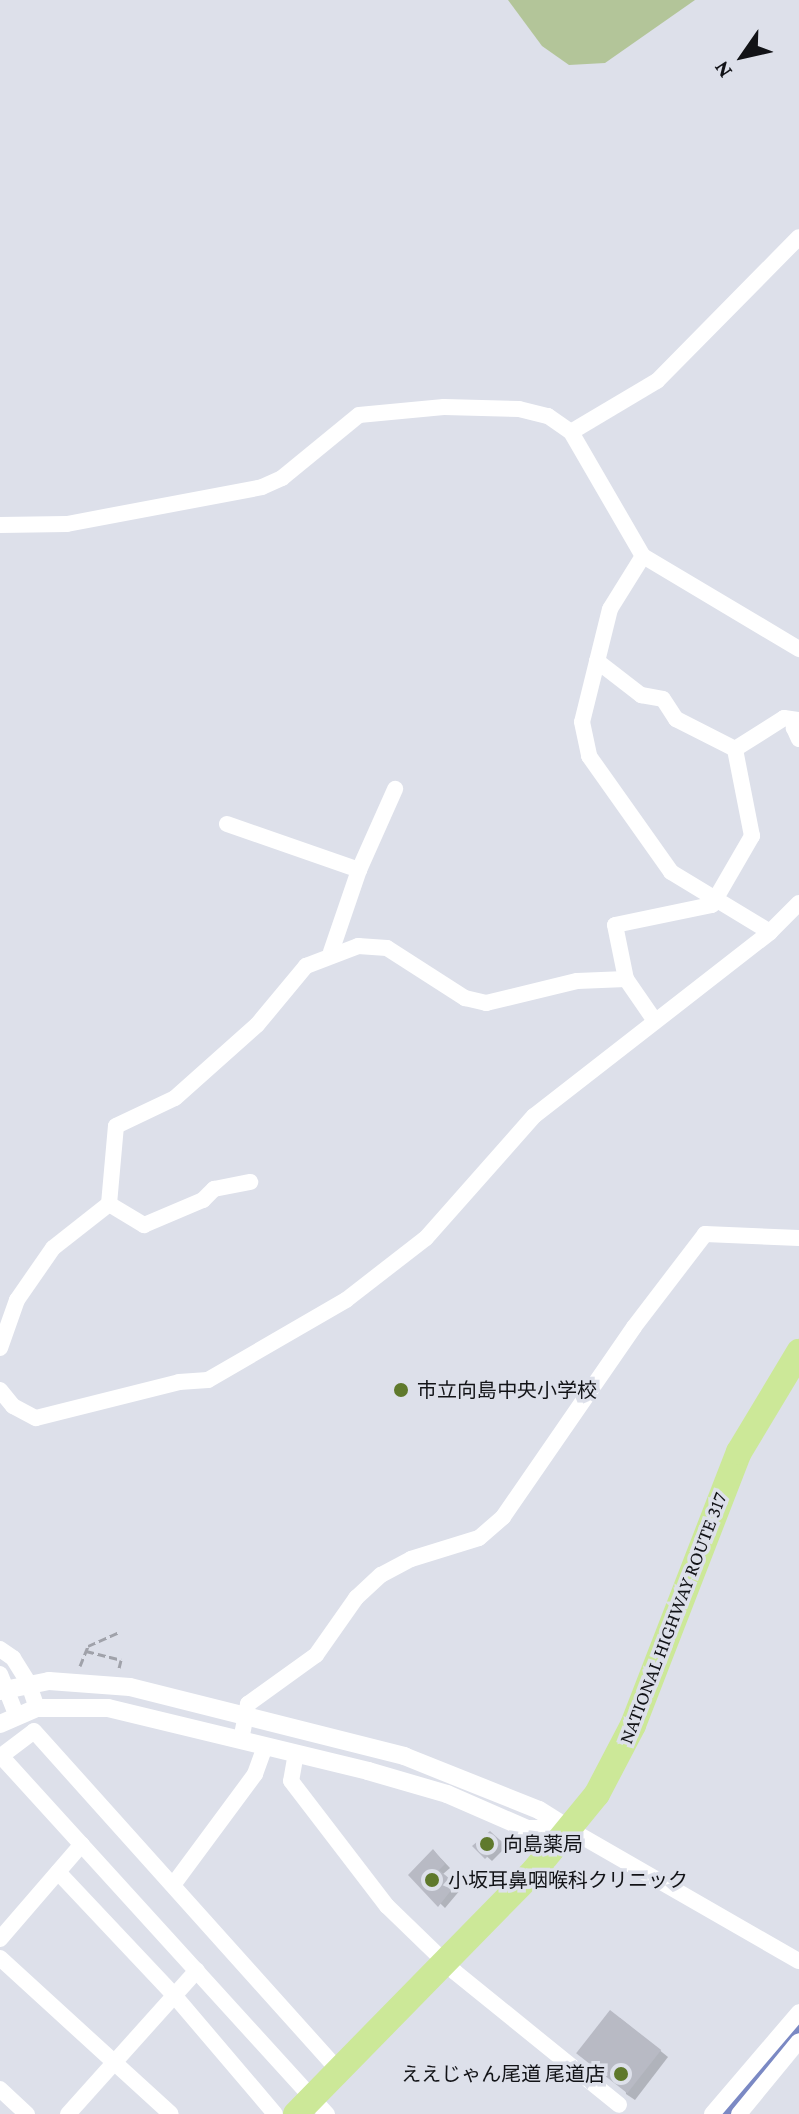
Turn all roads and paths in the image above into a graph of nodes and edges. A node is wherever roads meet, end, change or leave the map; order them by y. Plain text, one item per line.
1 (799, 237) edge
2 (571, 432) junction
3 (0, 525) edge
4 (643, 556) junction
5 (799, 649) edge
6 (597, 661) junction
7 (799, 721) edge
8 (799, 739) edge
9 (735, 749) junction
10 (395, 789) dead end
11 (227, 824) dead end
12 (359, 870) junction
13 (716, 900) junction
14 (799, 903) edge
15 (770, 932) junction
16 (331, 952) junction
17 (626, 979) junction
18 (655, 1021) junction
19 (250, 1182) dead end
20 (109, 1204) junction
21 (799, 1238) edge
22 (0, 1348) edge
23 (799, 1352) edge
24 (789, 1384) edge
25 (0, 1390) edge
26 (119, 1632) dead end
27 (0, 1649) edge
28 (119, 1671) dead end
29 (28, 1682) junction
30 (2, 1685) edge
31 (37, 1708) junction
32 (246, 1716) junction
33 (8, 1719) edge
34 (241, 1740) junction
35 (265, 1746) junction
36 (296, 1753) junction
37 (0, 1755) edge
38 (569, 1829) junction
39 (82, 1844) junction
40 (58, 1872) junction
41 (173, 1885) junction
42 (0, 1939) edge
43 (0, 1958) edge
44 (799, 1961) edge
45 (446, 1962) junction
46 (197, 1970) junction
47 (173, 1994) junction
48 (799, 2012) edge
49 (799, 2041) edge
50 (114, 2062) junction
51 (340, 2072) junction
52 (0, 2089) edge
53 (619, 2105) dead end
54 (312, 2108) edge
55 (27, 2114) edge
56 (68, 2114) edge
57 (171, 2114) edge
58 (275, 2114) edge
59 (712, 2114) edge
60 (739, 2114) edge

1 - 2 street
2 - 3 street
2 - 4 street
4 - 5 street
4 - 6 street
6 - 9 street
6 - 13 street
7 - 8 street
7 - 9 street
9 - 13 street
10 - 12 street
11 - 12 street
12 - 16 street
13 - 15 street
13 - 17 street
14 - 15 street
15 - 18 street
16 - 17 street
16 - 20 street
17 - 18 street
18 - 25 street
19 - 20 street
20 - 22 street
21 - 32 street
23 - 24 highway, NATIONAL HIGHWAY ROUTE 317
24 - 38 highway, NATIONAL HIGHWAY ROUTE 317
26 - 28 path
27 - 29 street
29 - 30 street
29 - 31 street
29 - 32 street
30 - 33 street
31 - 33 street
31 - 34 street
32 - 34 street
32 - 38 street
34 - 35 street
35 - 36 street
35 - 41 street
36 - 38 street
36 - 45 street
37 - 39 street
37 - 41 street
38 - 44 street
38 - 45 highway, NATIONAL HIGHWAY ROUTE 317
39 - 40 street
39 - 46 street
40 - 42 street
40 - 47 street
41 - 51 street
43 - 50 street
45 - 51 highway, NATIONAL HIGHWAY ROUTE 317
45 - 53 street
46 - 47 street
46 - 54 street
47 - 50 street
47 - 58 street
48 - 59 street
49 - 60 street
50 - 56 street
50 - 57 street
51 - 54 highway, NATIONAL HIGHWAY ROUTE 317
52 - 55 street

